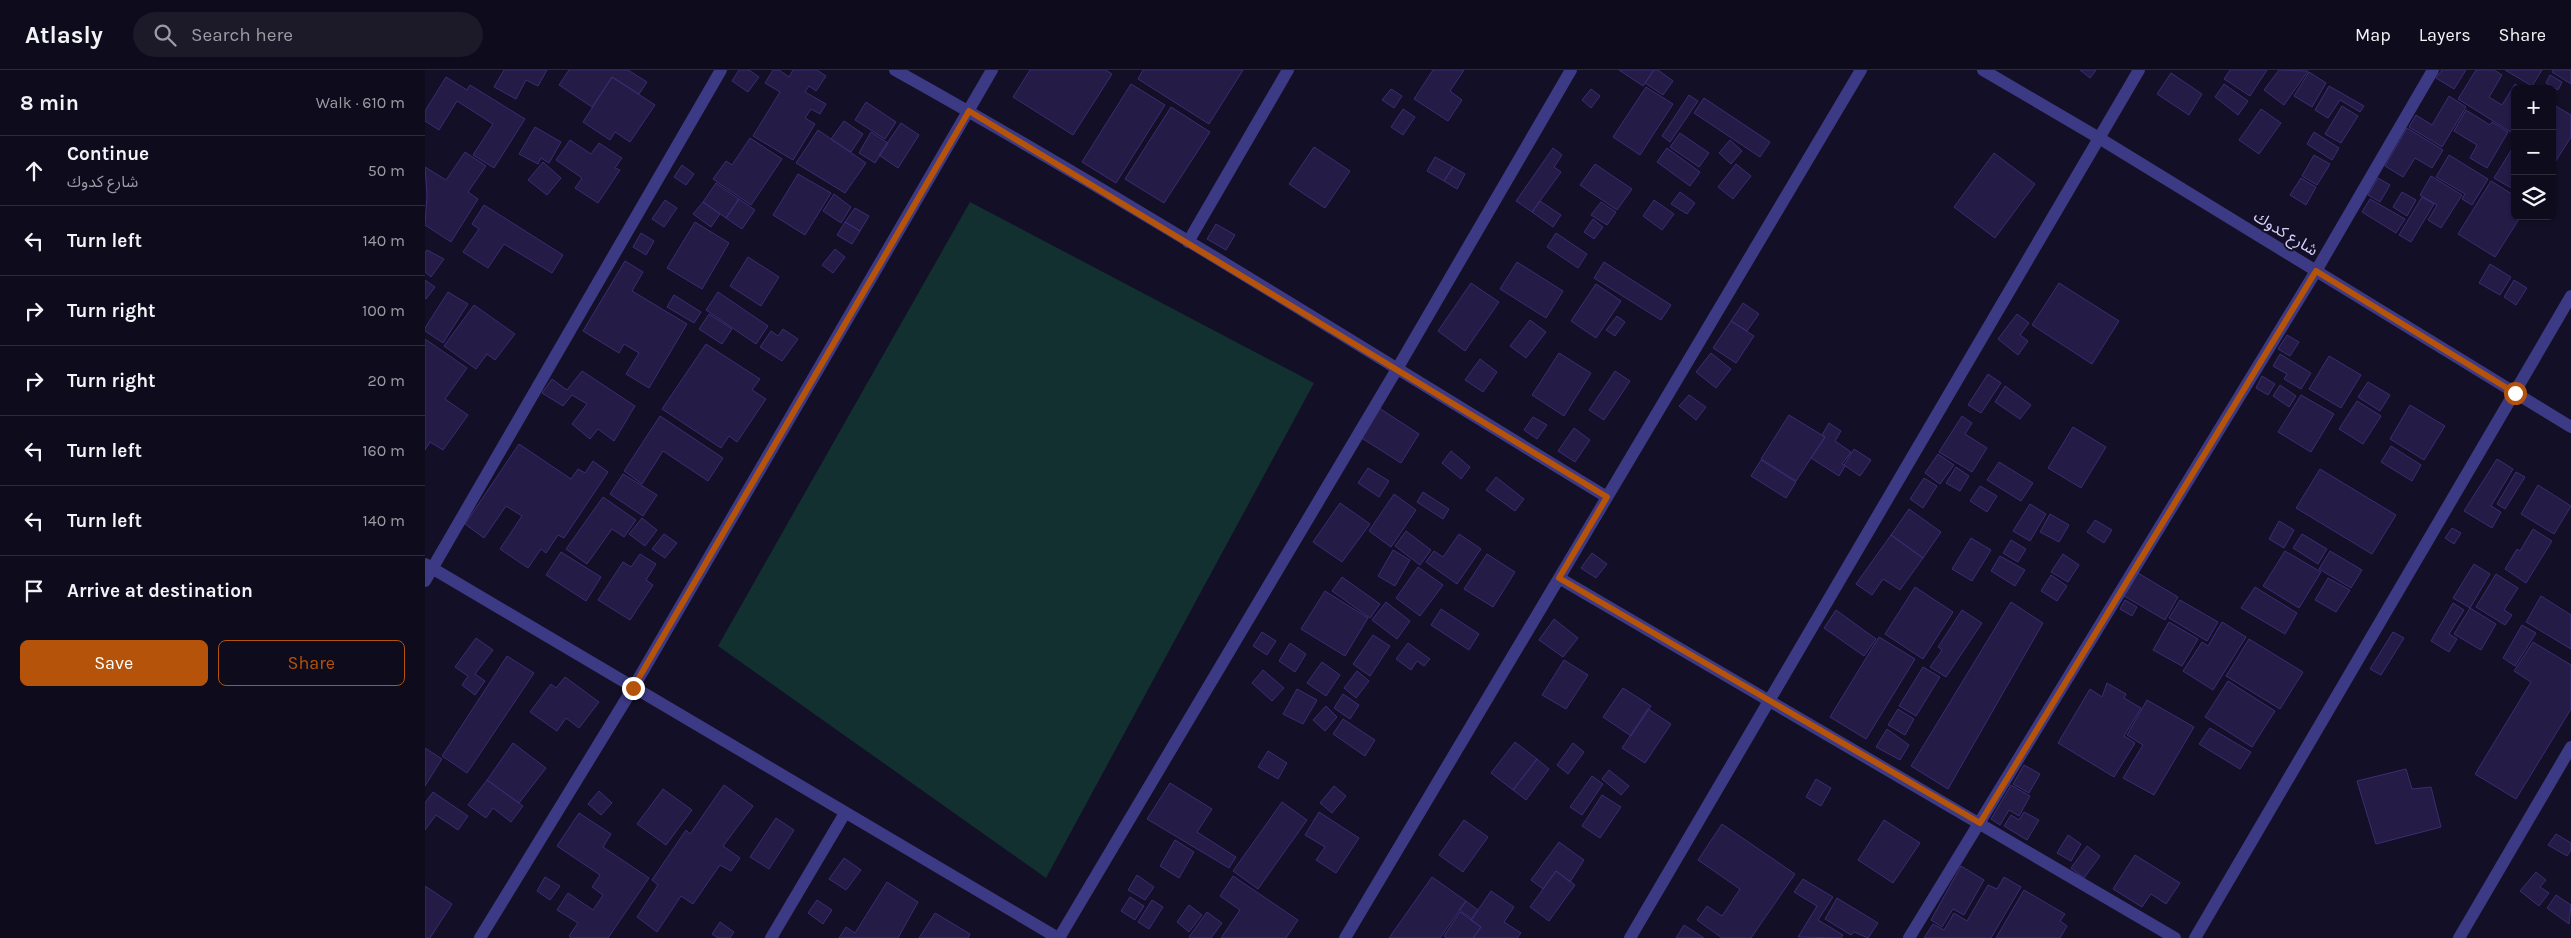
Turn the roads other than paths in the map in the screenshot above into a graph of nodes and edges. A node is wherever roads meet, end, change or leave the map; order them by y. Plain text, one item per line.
1 (721, 70) edge
2 (895, 70) edge
3 (993, 70) edge
4 (1289, 70) edge
5 (1571, 70) edge
6 (1861, 70) edge
7 (1983, 70) edge
8 (2139, 70) edge
9 (2433, 70) edge
10 (969, 111) junction
11 (2099, 138) junction
12 (1188, 242) junction
13 (2316, 271) junction
14 (2571, 296) edge
15 (1397, 369) junction
16 (2515, 393) junction
17 (2571, 427) edge
18 (1607, 497) junction
19 (429, 567) edge
20 (1559, 578) junction
21 (425, 581) edge
22 (633, 688) junction
23 (1769, 701) junction
24 (2571, 747) edge
25 (845, 813) junction
26 (1980, 823) junction
27 (480, 938) edge
28 (771, 938) edge
29 (1059, 938) edge
30 (1345, 938) edge
31 (1630, 938) edge
32 (1909, 938) edge
33 (2175, 938) edge
34 (2195, 938) edge
35 (2459, 938) edge

1 - 19 street
2 - 10 street
3 - 10 street
4 - 12 street
5 - 15 street
6 - 18 street
7 - 11 street, شارع كدوك
8 - 11 street
9 - 13 street
10 - 12 street
10 - 22 street
11 - 13 street, شارع كدوك
11 - 23 street
12 - 15 street
13 - 16 street, شارع كدوك
13 - 26 street
14 - 16 street
15 - 18 street
15 - 29 street
16 - 17 street, شارع كدوك
16 - 34 street
18 - 20 street
19 - 21 street
19 - 22 street
20 - 23 street
20 - 30 street
22 - 25 street
22 - 27 street
23 - 26 street
23 - 31 street
24 - 35 street
25 - 28 street
25 - 29 street
26 - 32 street
26 - 33 street

